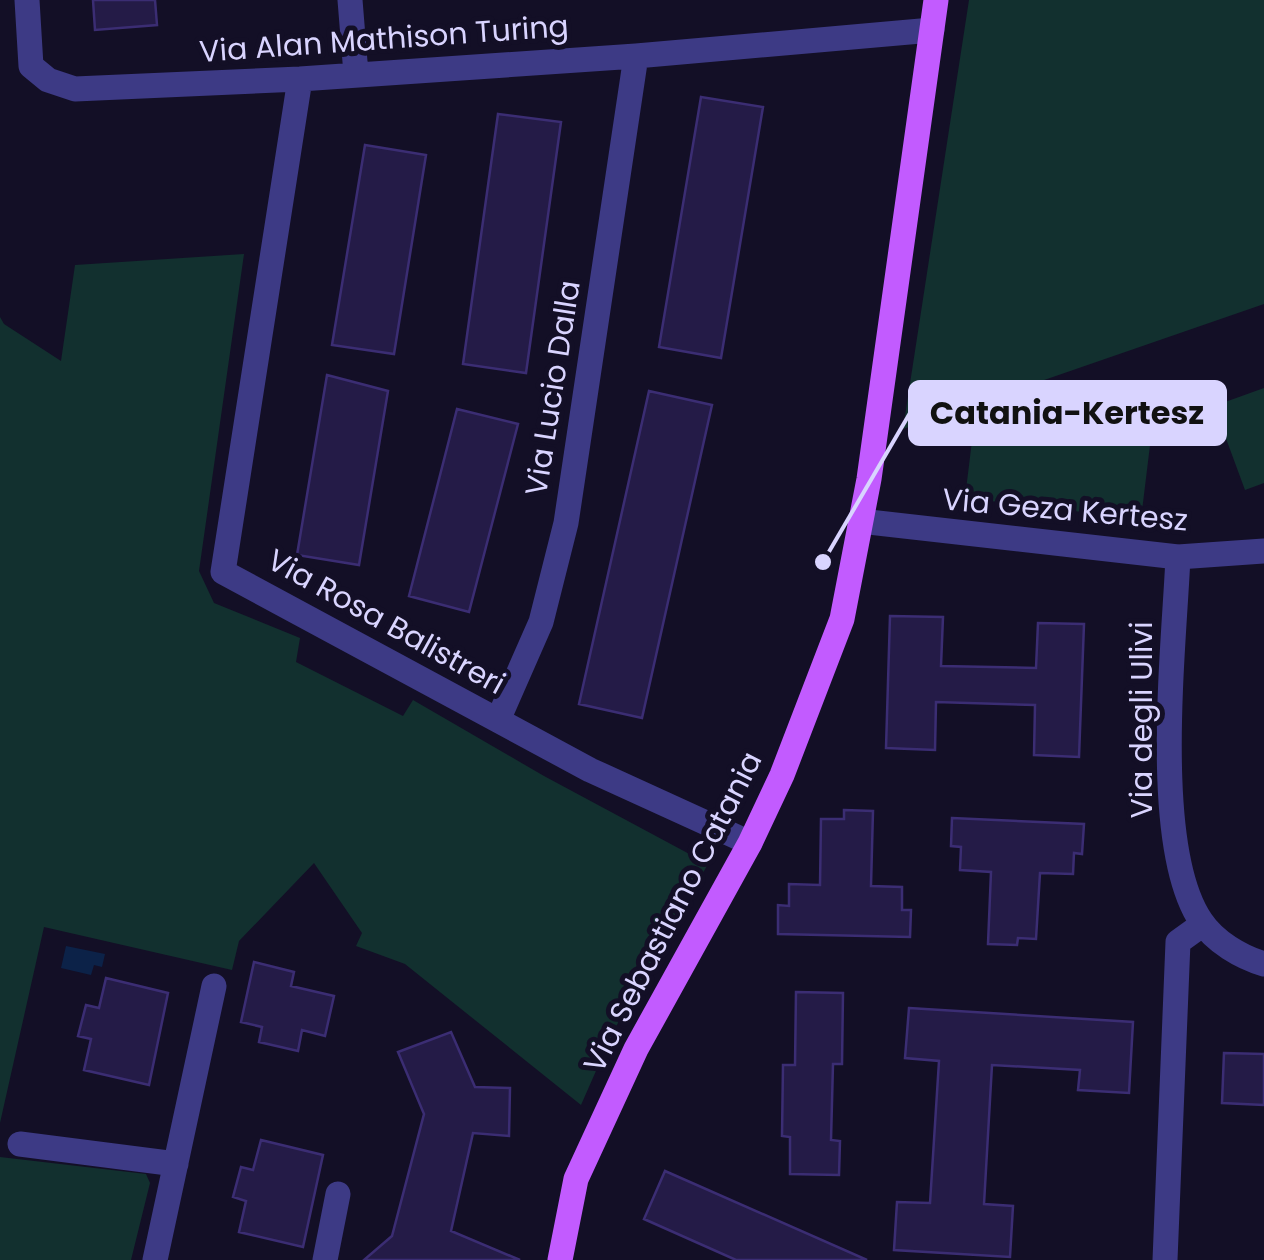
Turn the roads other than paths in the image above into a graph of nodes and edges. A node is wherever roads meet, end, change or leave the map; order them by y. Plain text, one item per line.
1 (26, 0) edge
2 (350, 0) edge
3 (936, 0) edge
4 (932, 30) junction
5 (636, 56) junction
6 (356, 74) junction
7 (300, 79) junction
8 (860, 522) junction
9 (1264, 551) edge
10 (1178, 557) junction
11 (498, 720) junction
12 (750, 844) junction
13 (1203, 924) junction
14 (1264, 964) edge
15 (214, 986) dead end
16 (20, 1144) dead end
17 (176, 1164) junction
18 (338, 1194) dead end
19 (156, 1260) edge
20 (324, 1260) edge
21 (560, 1260) edge
22 (1165, 1260) edge

1 - 7 street, Via Alan Mathison Turing
2 - 6 street
3 - 4 main road, Via Sebastiano Catania
4 - 5 street, Via Alan Mathison Turing
4 - 8 main road, Via Sebastiano Catania
5 - 6 street, Via Alan Mathison Turing
5 - 11 street, Via Lucio Dalla
6 - 7 street, Via Alan Mathison Turing
7 - 11 street, Via Rosa Balistreri
8 - 10 street, Via Geza Kertesz
8 - 12 main road, Via Sebastiano Catania
9 - 10 street, Via Geza Kertesz
10 - 13 street, Via degli Ulivi
11 - 12 street, Via Rosa Balistreri
12 - 21 main road, Via Sebastiano Catania
13 - 14 street, Via degli Ulivi
13 - 22 street
15 - 17 street
16 - 17 street
17 - 19 street
18 - 20 street

